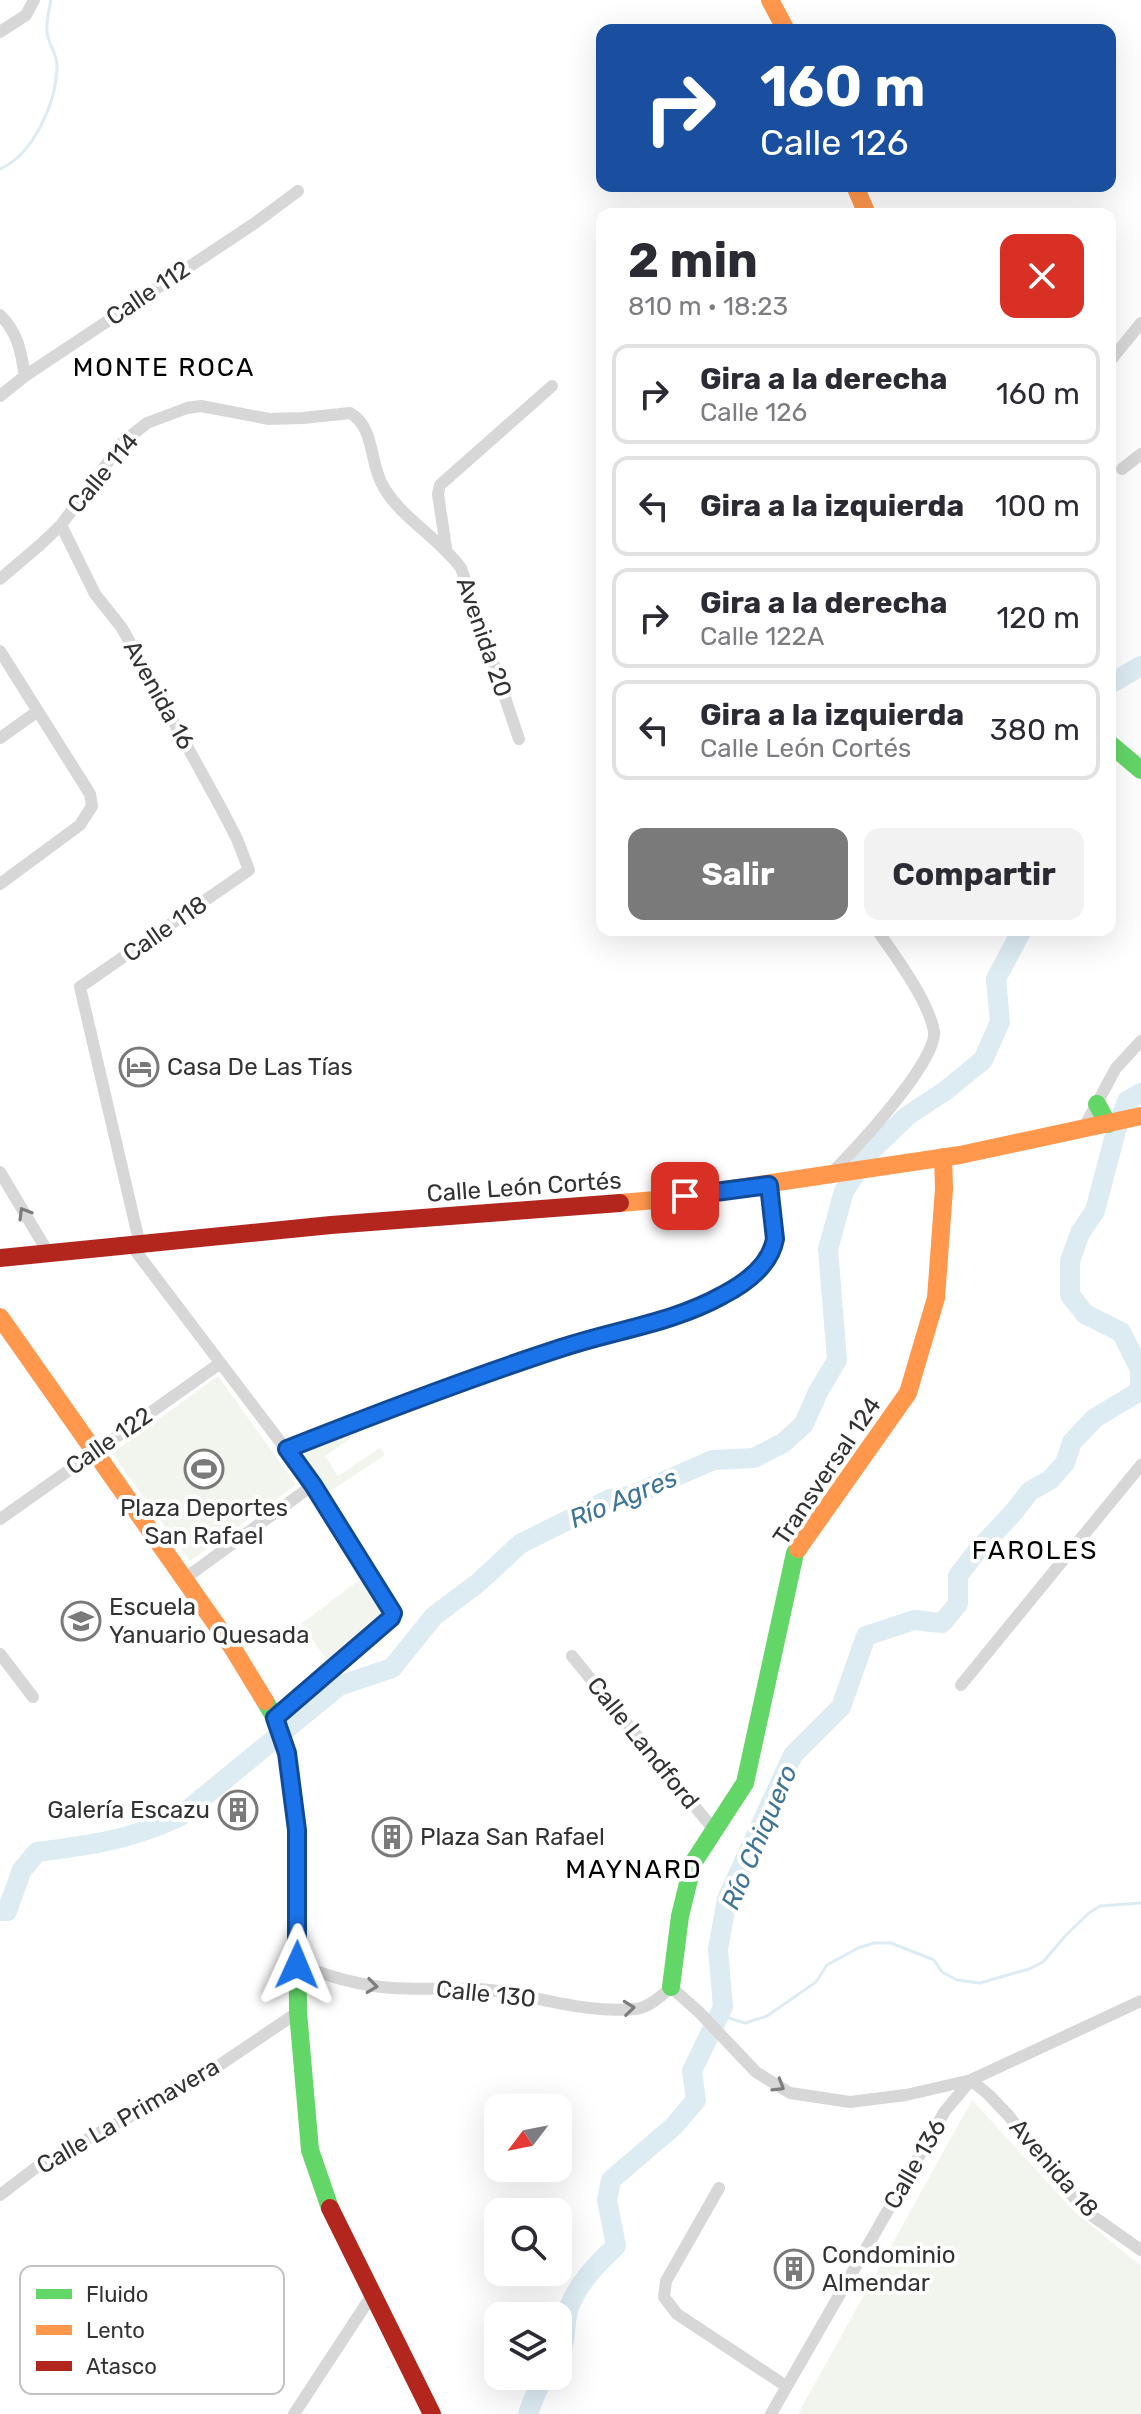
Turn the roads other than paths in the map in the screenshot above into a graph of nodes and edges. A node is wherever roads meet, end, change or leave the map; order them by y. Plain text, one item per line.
1 (34, 0) edge
2 (770, 0) edge
3 (783, 24) edge
4 (0, 32) edge
5 (298, 191) dead end
6 (0, 315) edge
7 (1141, 323) edge
8 (1116, 354) edge
9 (25, 376) junction
10 (552, 386) dead end
11 (0, 396) edge
12 (364, 423) joint
13 (1141, 454) edge
14 (1122, 469) dead end
15 (61, 525) junction
16 (446, 548) junction
17 (0, 579) edge
18 (0, 651) edge
19 (38, 711) junction
20 (0, 738) edge
21 (519, 739) dead end
22 (1116, 749) edge
23 (1141, 770) edge
24 (249, 870) joint
25 (0, 884) edge
26 (881, 936) edge
27 (1141, 1041) edge
28 (1097, 1104) junction
29 (1123, 1120) edge
30 (1083, 1129) junction
31 (943, 1157) junction
32 (0, 1172) edge
33 (835, 1175) junction
34 (769, 1185) junction
35 (135, 1245) junction
36 (49, 1254) junction
37 (8, 1257) edge
38 (0, 1269) edge
39 (0, 1317) edge
40 (219, 1364) junction
41 (287, 1449) junction
42 (93, 1452) junction
43 (1141, 1465) edge
44 (313, 1485) junction
45 (0, 1519) edge
46 (184, 1579) junction
47 (572, 1656) dead end
48 (3, 1663) edge
49 (961, 1685) dead end
50 (33, 1697) dead end
51 (276, 1723) junction
52 (714, 1830) junction
53 (297, 1965) junction
54 (671, 1987) junction
55 (1140, 2004) edge
56 (298, 2012) junction
57 (971, 2080) junction
58 (929, 2090) junction
59 (945, 2111) junction
60 (2, 2188) edge
61 (719, 2188) dead end
62 (1141, 2250) edge
63 (372, 2295) junction
64 (786, 2386) junction
65 (294, 2414) edge
66 (432, 2414) edge
67 (771, 2414) edge

1 - 4 street
2 - 3 main road
5 - 9 street, Calle 112
6 - 9 street
7 - 8 street
9 - 11 street, Calle 112
10 - 16 street
12 - 15 street, Calle 114
12 - 16 street, Avenida 20
13 - 14 street
15 - 17 street, Calle 114
15 - 24 street, Avenida 16
16 - 21 street, Avenida 20
18 - 19 street
19 - 20 street
19 - 25 street
22 - 23 main road
24 - 35 street, Calle 118
26 - 33 street
27 - 28 street
28 - 29 main road
28 - 30 street
29 - 30 main road, Calle León Cortés
30 - 31 main road, Calle León Cortés
31 - 33 main road, Calle León Cortés
31 - 52 main road, Transversal 124
36 -> 32 street
33 - 34 main road, Calle León Cortés
34 - 35 main road, Calle León Cortés
34 - 41 street
35 - 36 main road, Calle León Cortés
35 - 40 street
36 - 37 main road, Calle León Cortés
37 - 38 main road
39 - 42 main road
40 - 41 street
40 - 42 street, Calle 122
41 - 44 street
42 - 45 street, Calle 122
42 - 46 main road
43 - 49 street
44 - 46 street
44 - 51 street
46 - 51 main road
47 - 52 street, Calle Landford
48 - 50 street
51 - 53 main road
52 - 54 main road, Transversal 124
53 -> 54 street, Calle 130
53 - 56 main road
54 -> 58 street
55 - 57 street, Calle 136
56 - 60 street, Calle La Primavera
56 - 63 main road
57 - 58 street
57 - 59 street, Calle 136
57 - 62 street, Avenida 18
58 - 59 street
59 - 64 street, Calle 136
61 - 64 street
63 - 65 street
63 - 66 main road
64 - 67 street, Calle 136

